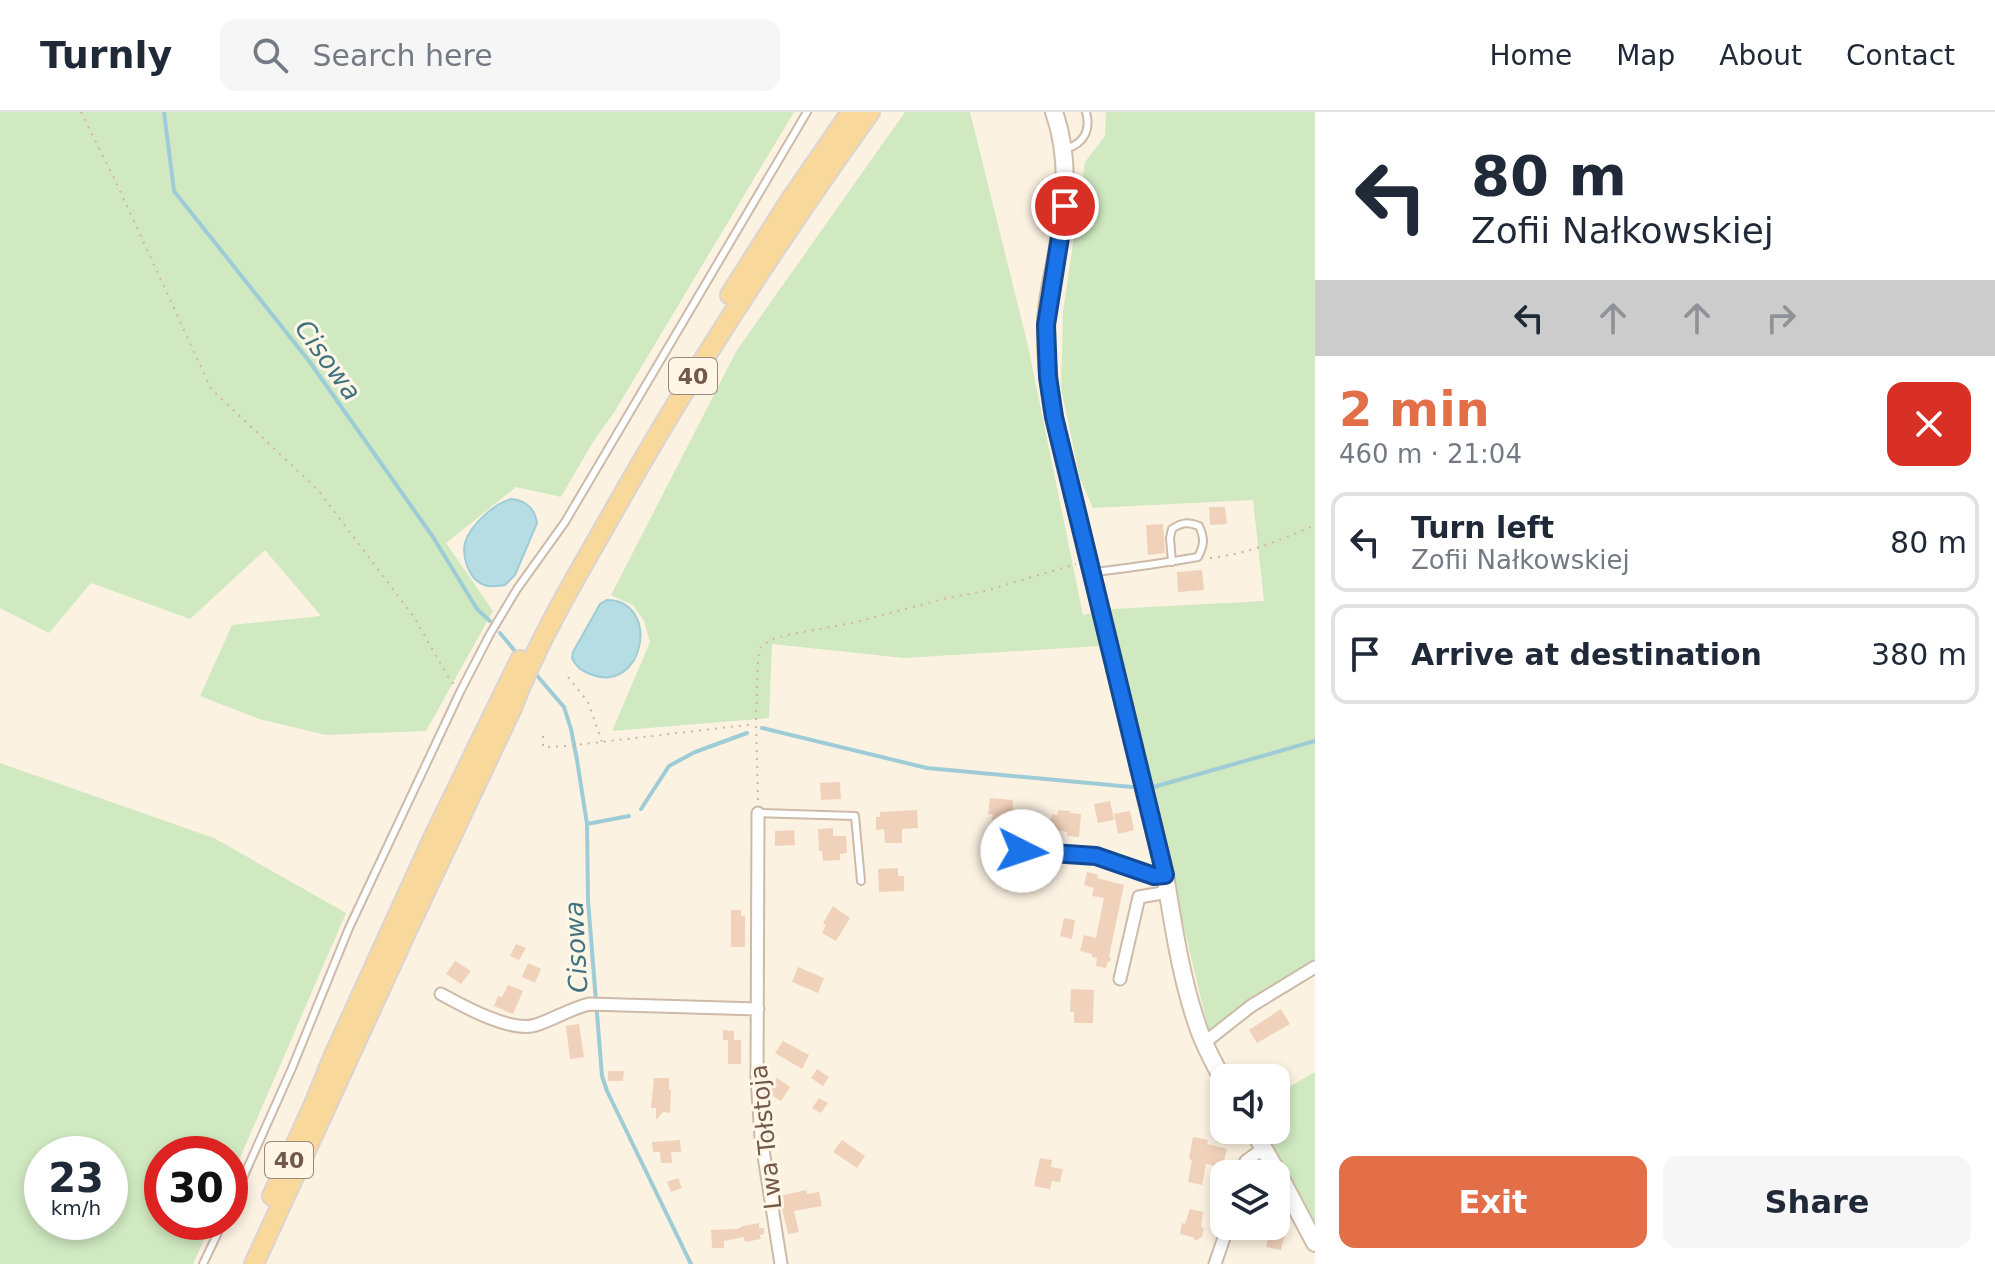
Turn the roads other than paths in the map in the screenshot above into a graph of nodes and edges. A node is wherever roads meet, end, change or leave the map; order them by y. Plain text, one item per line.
1 (807, 112) edge
2 (851, 112) edge
3 (870, 112) edge
4 (1054, 112) edge
5 (1086, 112) edge
6 (1063, 150) junction
7 (1172, 562) junction
8 (1091, 566) junction
9 (532, 648) junction
10 (520, 673) junction
11 (758, 813) joint
12 (1022, 851) dead end
13 (861, 881) dead end
14 (1166, 884) junction
15 (1315, 967) edge
16 (1120, 979) dead end
17 (441, 994) dead end
18 (758, 1009) junction
19 (1204, 1043) junction
20 (1215, 1064) edge
21 (1262, 1144) edge
22 (1264, 1148) junction
23 (1247, 1160) edge
24 (248, 1167) edge
25 (214, 1240) edge
26 (1223, 1240) edge
27 (1315, 1243) edge
28 (203, 1264) edge
29 (241, 1264) edge
30 (254, 1264) edge
31 (781, 1264) edge
32 (1215, 1264) edge

1 - 24 lane
2 - 9 main road, 40
3 - 9 main road, 40
4 - 6 street
5 - 6 lane
6 - 8 street
7 - 7 lane
7 - 8 lane
8 - 14 street
9 - 10 main road, 40
10 - 29 main road, 40
10 - 30 main road, 40
11 - 13 lane
11 - 18 street, Lwa Tołstoja
12 - 14 street
14 - 16 street
14 - 19 street
15 - 19 street
17 - 18 street
18 - 31 street, Lwa Tołstoja
19 - 20 street
21 - 22 street
22 - 23 street
22 - 27 street
25 - 28 lane
26 - 32 street

